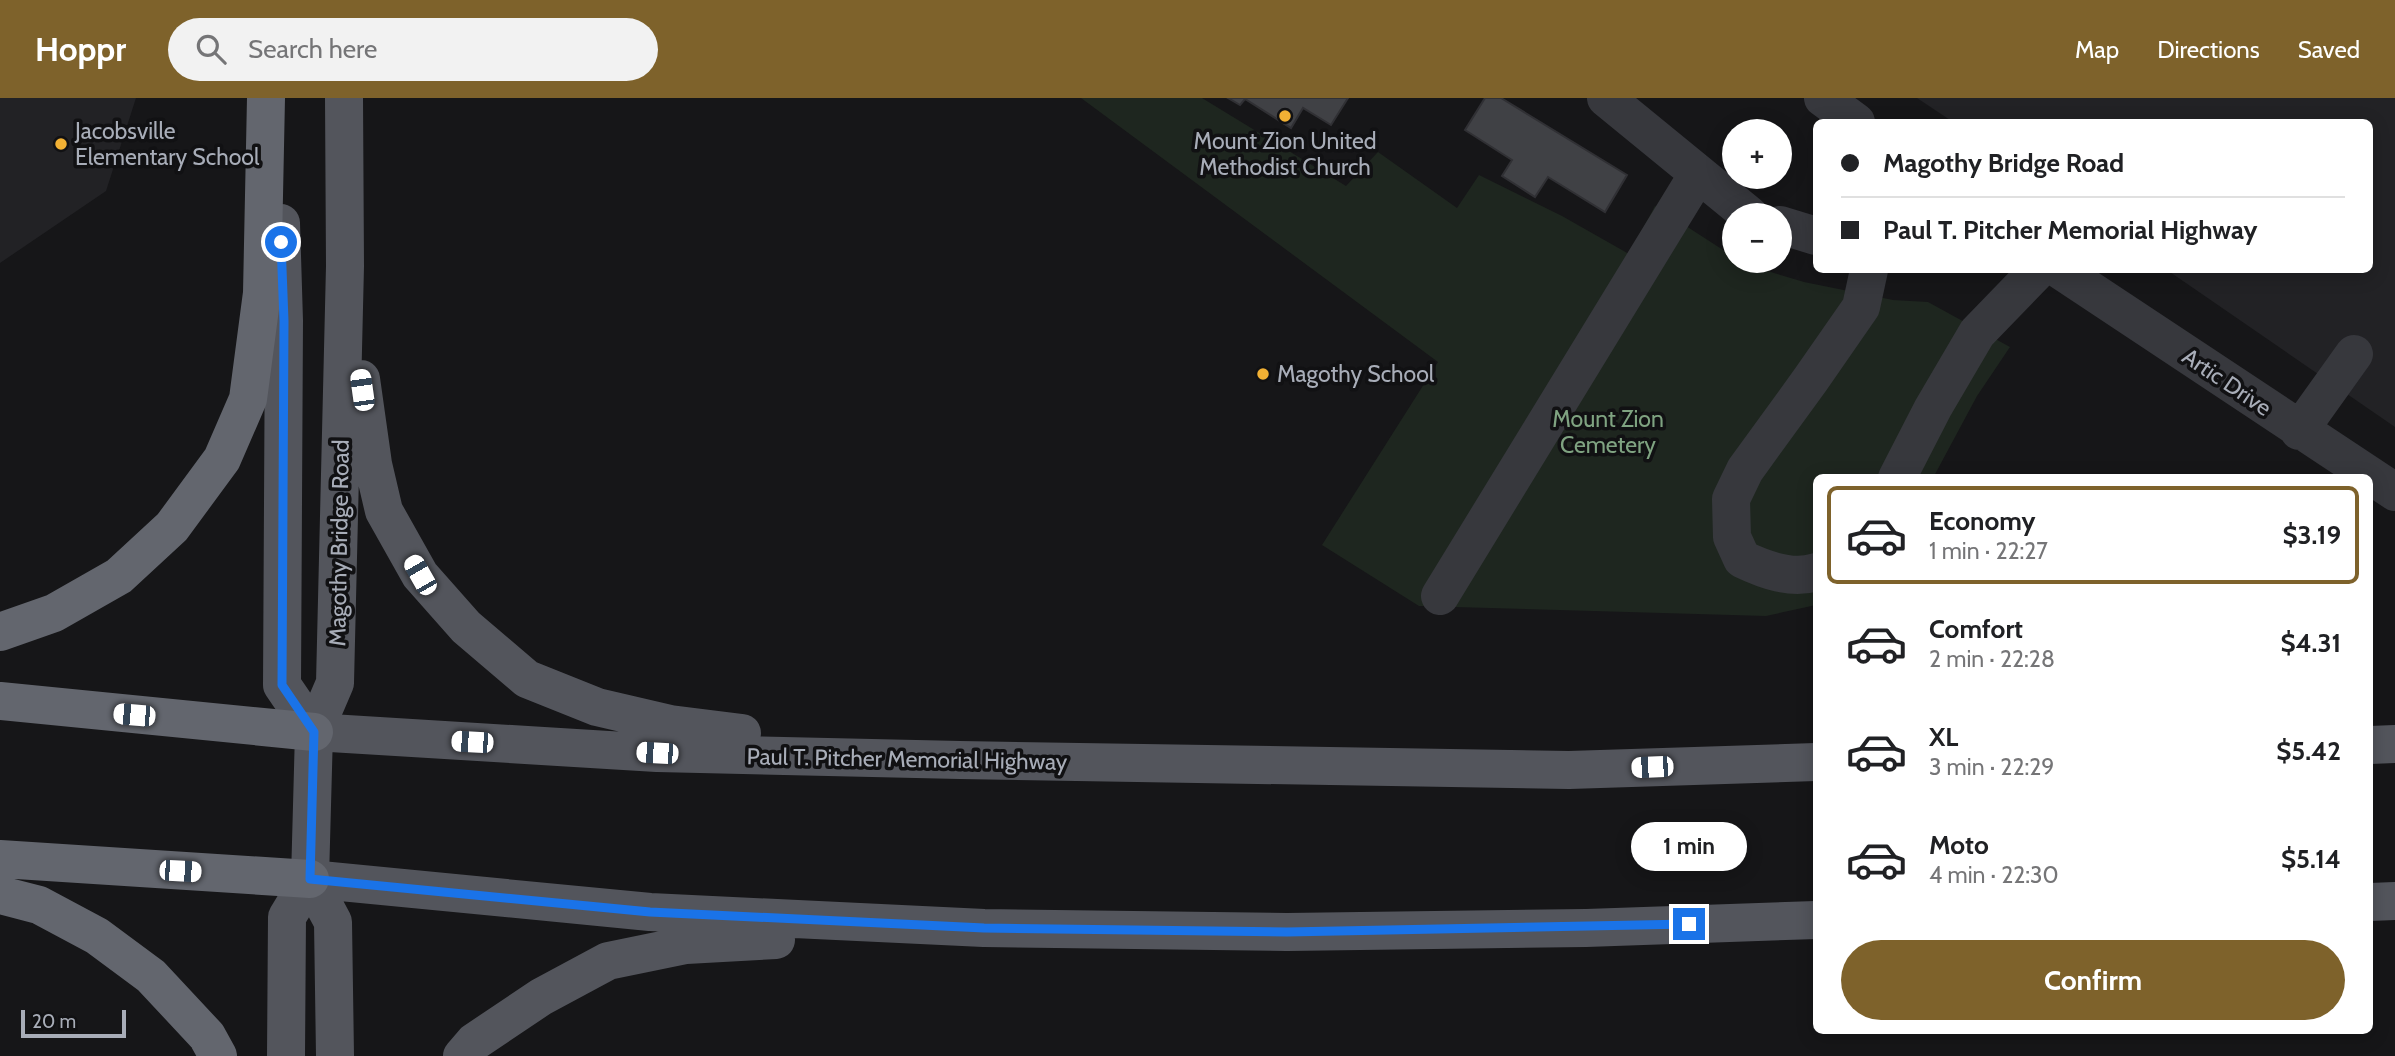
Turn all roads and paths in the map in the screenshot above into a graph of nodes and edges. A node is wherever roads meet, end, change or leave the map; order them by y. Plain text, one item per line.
1 (266, 98) edge
2 (280, 98) edge
3 (344, 98) edge
4 (1606, 98) edge
5 (1823, 98) edge
6 (1852, 119) edge
7 (1699, 174) junction
8 (1734, 203) edge
9 (1792, 229) edge
10 (1813, 235) edge
11 (345, 266) junction
12 (1867, 273) edge
13 (2035, 273) edge
14 (2064, 273) edge
15 (2354, 354) dead end
16 (2299, 431) junction
17 (1899, 474) edge
18 (2367, 474) edge
19 (2373, 478) edge
20 (2395, 492) edge
21 (1813, 573) edge
22 (1440, 596) dead end
23 (0, 632) edge
24 (0, 701) edge
25 (314, 732) junction
26 (2395, 744) edge
27 (2373, 745) edge
28 (960, 760) junction
29 (1813, 762) edge
30 (0, 859) edge
31 (310, 879) junction
32 (0, 895) edge
33 (2395, 901) edge
34 (2373, 902) edge
35 (1813, 920) edge
36 (984, 928) junction
37 (218, 1056) edge
38 (286, 1056) edge
39 (335, 1056) edge
40 (462, 1056) edge

1 - 23 highway
2 - 25 main road
3 - 11 main road, Magothy Bridge Road
4 - 7 street
5 - 6 street
7 - 8 street
7 - 22 street
9 - 10 street
11 - 25 main road, Magothy Bridge Road
11 - 28 main road
12 - 21 street
13 - 17 street
14 - 16 street, Artic Drive
15 - 16 street
16 - 18 street, Artic Drive
19 - 20 street, Artic Drive
24 - 25 highway, Paul T. Pitcher Memorial Highway
25 - 28 main road, Paul T. Pitcher Memorial Highway
25 - 31 main road, Magothy Bridge Road
26 - 27 main road
28 - 29 main road, Paul T. Pitcher Memorial Highway
30 - 31 highway
31 - 36 main road
31 - 38 main road, Magothy Bridge Road
31 - 39 main road, Magothy Bridge Road
32 - 37 highway
33 - 34 main road
35 - 36 main road
36 - 40 main road

